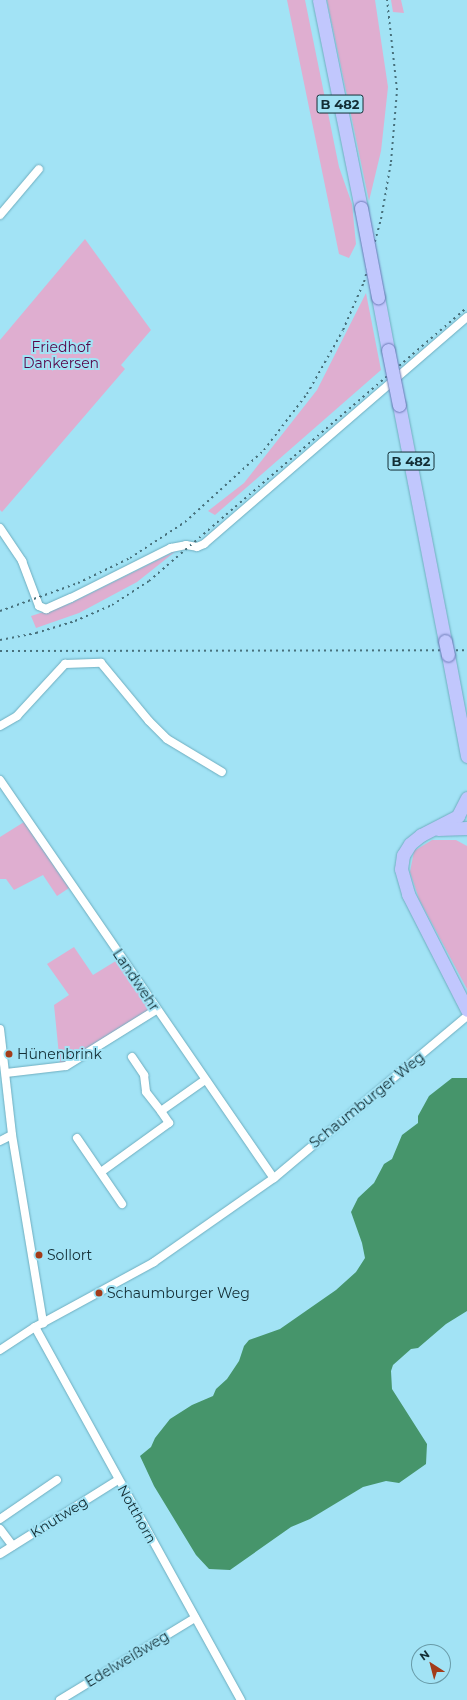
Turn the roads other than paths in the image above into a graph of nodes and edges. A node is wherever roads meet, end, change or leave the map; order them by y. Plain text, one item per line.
1 (319, 0) edge
2 (39, 169) dead end
3 (0, 214) edge
4 (467, 317) edge
5 (0, 528) edge
6 (0, 726) edge
7 (467, 756) edge
8 (222, 772) dead end
9 (0, 780) edge
10 (467, 798) edge
11 (467, 817) edge
12 (461, 828) edge
13 (156, 1010) junction
14 (467, 1010) edge
15 (467, 1016) edge
16 (0, 1029) edge
17 (132, 1058) dead end
18 (3, 1068) edge
19 (205, 1080) junction
20 (161, 1112) junction
21 (12, 1135) junction
22 (77, 1138) dead end
23 (0, 1141) edge
24 (100, 1172) junction
25 (274, 1178) junction
26 (122, 1204) dead end
27 (39, 1325) junction
28 (0, 1350) edge
29 (57, 1480) dead end
30 (118, 1480) junction
31 (0, 1519) edge
32 (0, 1530) edge
33 (13, 1546) junction
34 (0, 1554) edge
35 (195, 1618) junction
36 (60, 1700) edge
37 (241, 1700) edge

1 - 7 main road, B 482, bridge
2 - 3 street
4 - 5 street
6 - 8 street
9 - 13 street, Landwehr
10 - 12 main road
11 - 12 main road
12 - 14 main road
13 - 18 street
13 - 19 street, Landwehr
15 - 25 street, Schaumburger Weg
16 - 18 street
17 - 20 street
18 - 21 street
19 - 20 street
19 - 25 street, Landwehr
20 - 24 street
21 - 23 street
21 - 27 street
22 - 24 street
24 - 26 street
25 - 27 street, Schaumburger Weg
27 - 28 street, Schaumburger Weg
27 - 30 street, Notthorn
29 - 31 street
30 - 33 street, Knutweg
30 - 35 street, Notthorn
32 - 33 street
33 - 34 street, Knutweg
35 - 36 street, Edelweißweg
35 - 37 street, Notthorn

